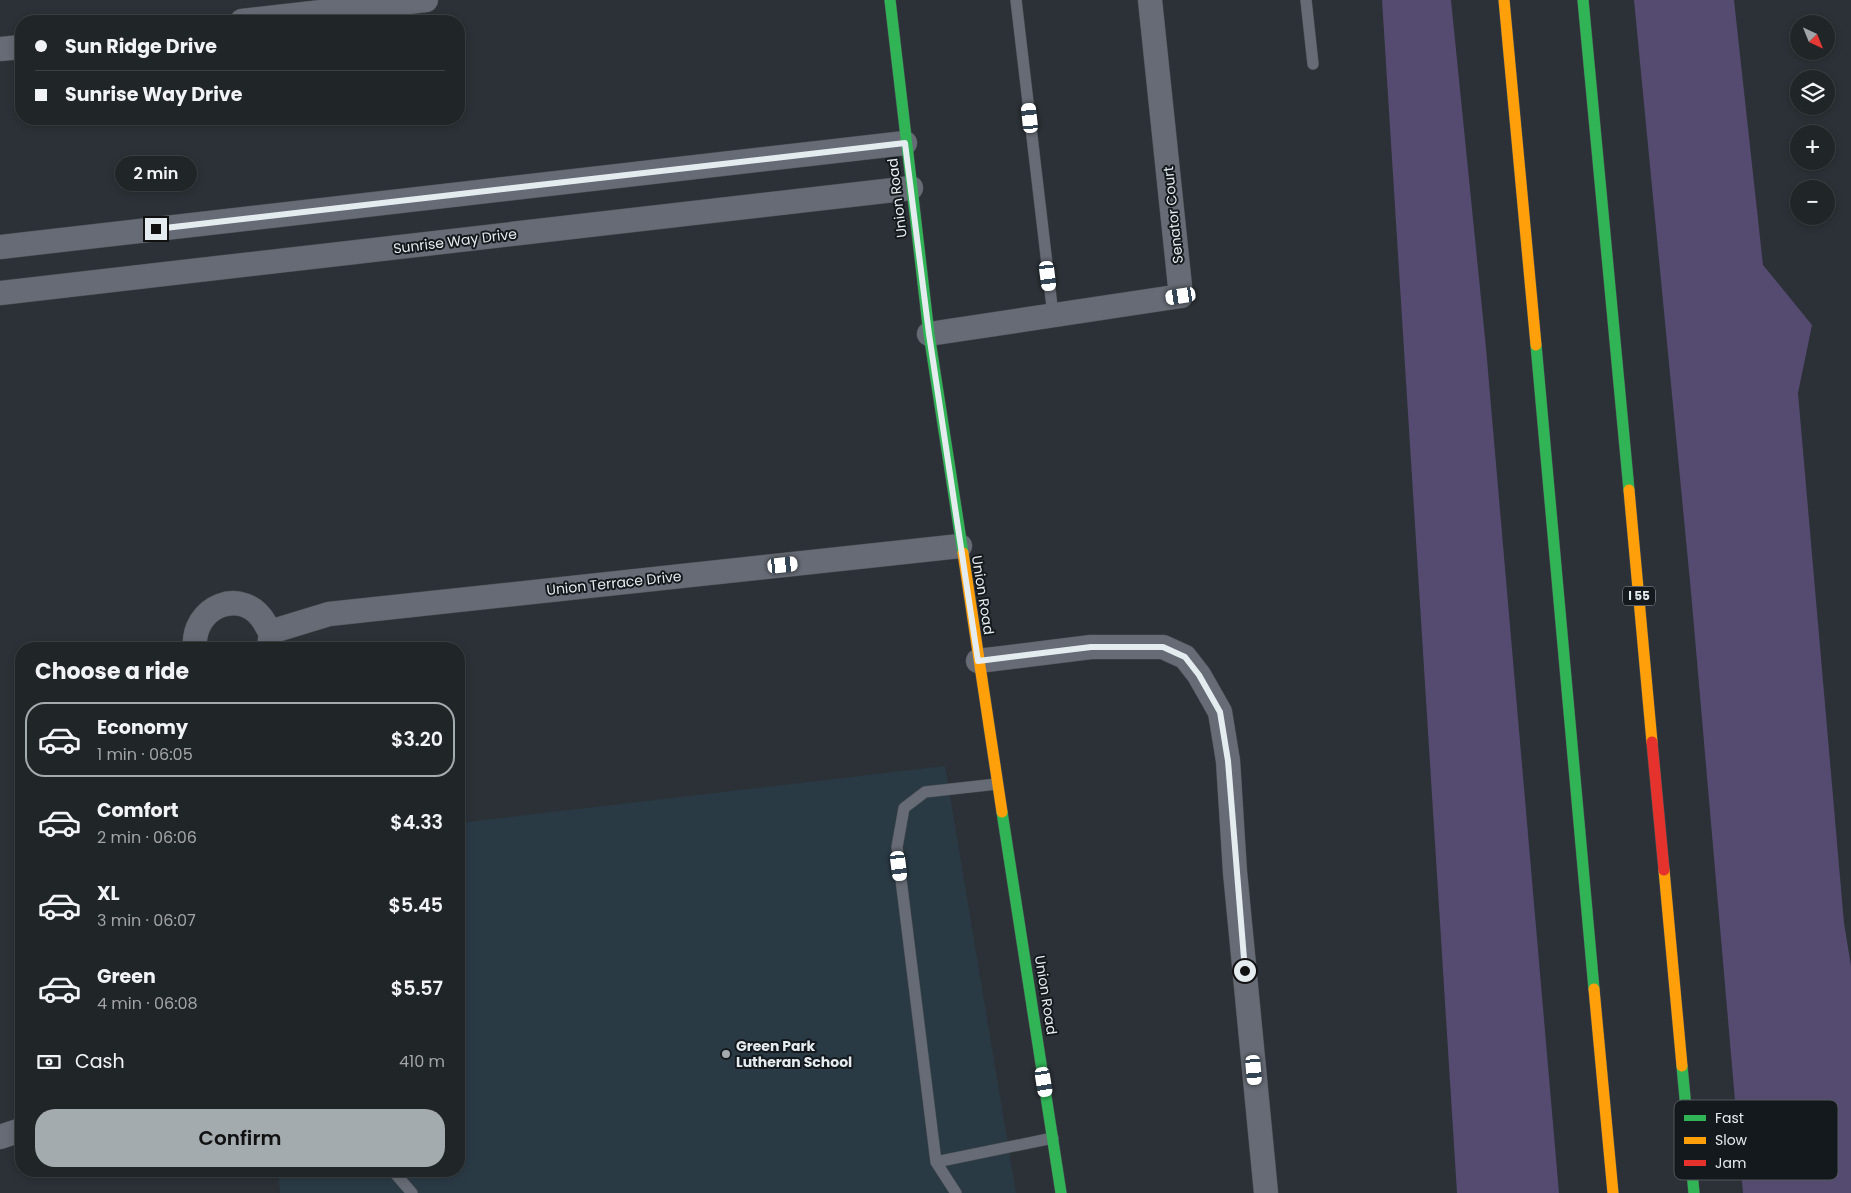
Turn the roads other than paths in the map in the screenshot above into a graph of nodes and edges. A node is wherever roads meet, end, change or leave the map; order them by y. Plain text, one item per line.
1 (426, 0) edge
2 (890, 0) edge
3 (1016, 0) edge
4 (1150, 0) edge
5 (1306, 0) edge
6 (1504, 0) edge
7 (1583, 0) edge
8 (295, 15) edge
9 (15, 48) edge
10 (0, 49) edge
11 (1313, 64) dead end
12 (905, 143) junction
13 (911, 188) junction
14 (0, 247) edge
15 (0, 293) edge
16 (1053, 315) junction
17 (929, 334) junction
18 (960, 546) junction
19 (270, 640) edge
20 (194, 642) edge
21 (978, 661) junction
22 (997, 784) junction
23 (1685, 1100) edge
24 (15, 1132) edge
25 (0, 1137) edge
26 (1053, 1138) junction
27 (936, 1162) junction
28 (398, 1177) edge
29 (1693, 1180) edge
30 (412, 1193) edge
31 (956, 1193) edge
32 (1061, 1193) edge
33 (1266, 1193) edge
34 (1613, 1193) edge
35 (1694, 1193) edge

1 - 8 street
2 - 12 main road, Union Road
3 - 16 lane
4 - 16 street, Senator Court
5 - 11 lane
6 - 34 main road
7 - 23 main road, I 55
9 - 10 street
12 - 13 main road, Union Road
12 - 14 street
13 - 15 street, Sunrise Way Drive
13 - 17 main road, Union Road
16 - 17 street, Senator Court
17 - 18 main road, Union Road
18 - 19 street, Union Terrace Drive
18 - 21 main road, Union Road
19 - 20 street, Union Terrace Drive
21 - 22 main road, Union Road
21 - 33 street
22 - 26 main road, Union Road
22 - 27 lane
24 - 25 street
26 - 27 lane
26 - 32 main road, Union Road
27 - 31 lane
28 - 30 lane
29 - 35 main road, I 55

